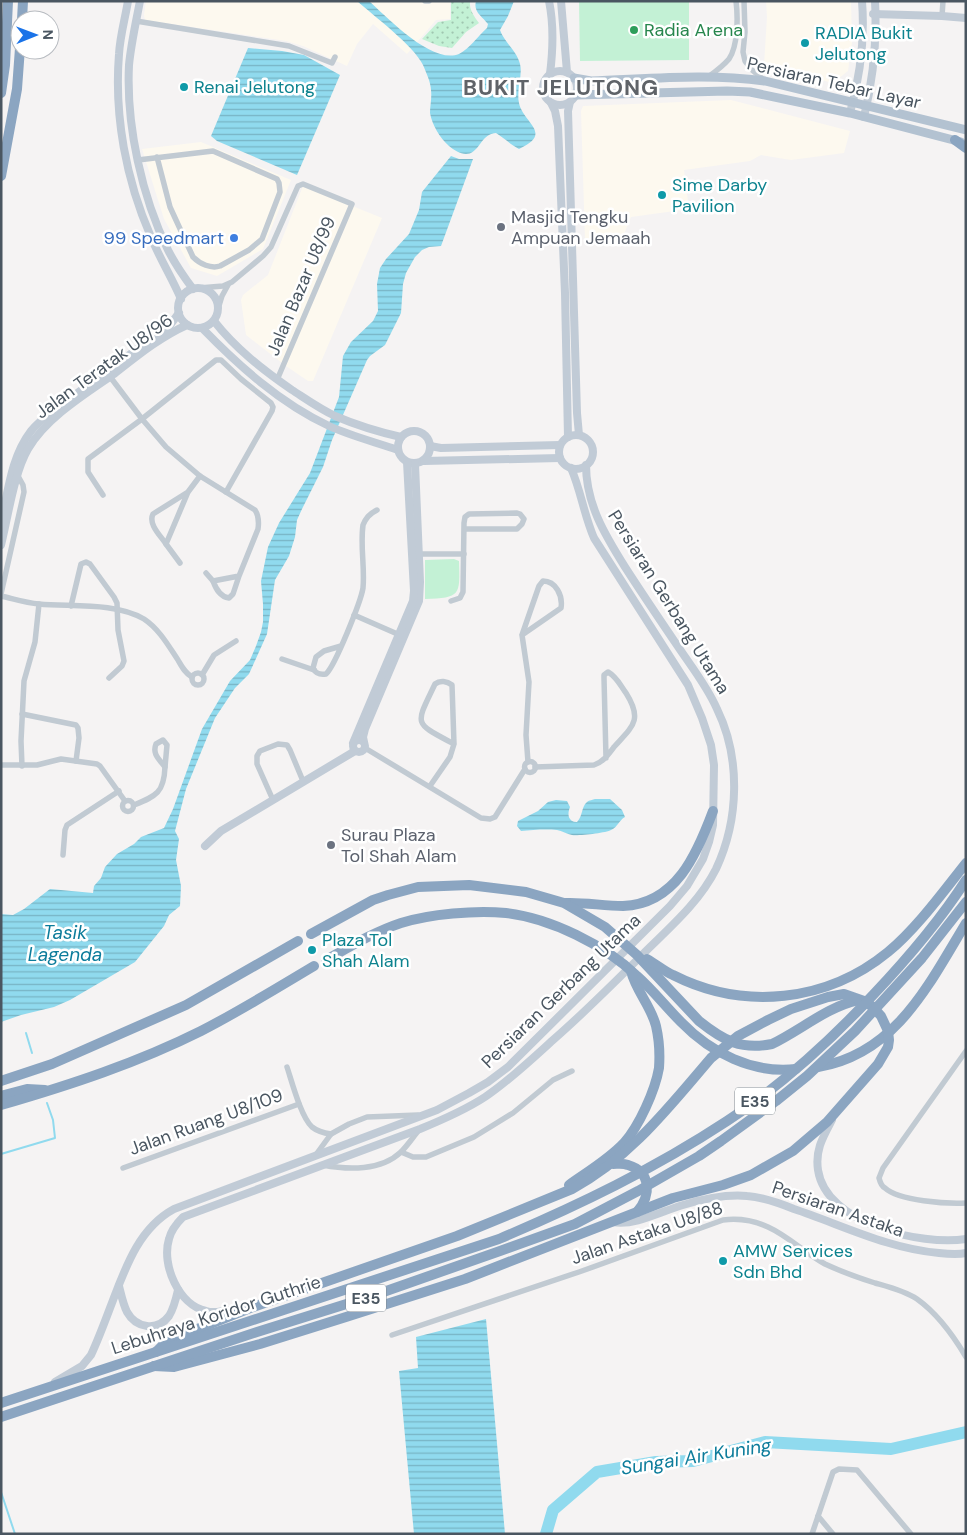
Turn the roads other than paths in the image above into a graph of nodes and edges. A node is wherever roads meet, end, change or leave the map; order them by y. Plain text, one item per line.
1 (8, 1) edge
2 (128, 1) edge
3 (140, 1) edge
4 (425, 1) edge
5 (429, 1) edge
6 (549, 1) edge
7 (561, 1) edge
8 (736, 1) edge
9 (744, 1) edge
10 (862, 1) edge
11 (874, 1) edge
12 (944, 1) edge
13 (863, 14) junction
14 (875, 14) junction
15 (942, 16) junction
16 (966, 18) edge
17 (136, 21) junction
18 (335, 57) dead end
19 (19, 60) edge
20 (550, 74) junction
21 (570, 75) junction
22 (708, 77) junction
23 (765, 81) junction
24 (1, 93) edge
25 (573, 99) junction
26 (552, 103) junction
27 (853, 103) junction
28 (867, 106) junction
29 (850, 113) junction
30 (864, 117) junction
31 (966, 130) edge
32 (961, 142) edge
33 (966, 148) edge
34 (157, 157) junction
35 (138, 160) junction
36 (1, 176) edge
37 (255, 247) junction
38 (263, 256) junction
39 (232, 282) junction
40 (196, 289) junction
41 (181, 299) junction
42 (218, 309) junction
43 (179, 313) junction
44 (214, 321) junction
45 (187, 325) junction
46 (202, 328) junction
47 (108, 374) junction
48 (277, 380) junction
49 (142, 419) junction
50 (580, 435) junction
51 (401, 437) junction
52 (568, 437) junction
53 (560, 445) junction
54 (430, 446) junction
55 (398, 450) junction
56 (560, 458) junction
57 (424, 461) junction
58 (411, 463) junction
59 (586, 465) junction
60 (570, 468) junction
61 (18, 476) junction
62 (200, 476) junction
63 (188, 492) junction
64 (226, 492) junction
65 (103, 495) dead end
66 (377, 510) dead end
67 (1, 523) edge
68 (464, 529) junction
69 (166, 544) junction
70 (1, 545) edge
71 (419, 554) junction
72 (464, 554) junction
73 (180, 563) dead end
74 (206, 573) dead end
75 (238, 576) junction
76 (213, 581) junction
77 (1, 595) edge
78 (451, 601) dead end
79 (39, 604) junction
80 (72, 606) junction
81 (117, 610) junction
82 (354, 615) junction
83 (402, 635) junction
84 (522, 635) junction
85 (236, 641) dead end
86 (341, 646) junction
87 (282, 659) dead end
88 (314, 670) junction
89 (202, 675) junction
90 (192, 677) junction
91 (109, 678) dead end
92 (22, 714) junction
93 (454, 744) junction
94 (364, 745) junction
95 (354, 747) junction
96 (606, 758) junction
97 (76, 761) junction
98 (528, 762) junction
99 (1, 765) edge
100 (22, 766) junction
101 (165, 767) dead end
102 (536, 767) junction
103 (525, 769) junction
104 (303, 781) junction
105 (430, 786) junction
106 (119, 791) junction
107 (273, 800) junction
108 (125, 801) junction
109 (134, 805) junction
110 (713, 811) junction
111 (205, 846) dead end
112 (63, 854) dead end
113 (966, 863) edge
114 (966, 880) edge
115 (966, 902) edge
116 (564, 903) junction
117 (966, 923) edge
118 (310, 934) dead end
119 (298, 941) dead end
120 (637, 955) junction
121 (326, 960) dead end
122 (314, 966) dead end
123 (631, 970) junction
124 (859, 999) junction
125 (966, 1051) edge
126 (287, 1067) dead end
127 (572, 1071) dead end
128 (1, 1074) edge
129 (20, 1075) junction
130 (1, 1081) edge
131 (51, 1091) junction
132 (1, 1096) edge
133 (299, 1104) junction
134 (1, 1105) edge
135 (837, 1112) junction
136 (423, 1115) junction
137 (420, 1129) junction
138 (331, 1134) junction
139 (401, 1152) junction
140 (315, 1156) junction
141 (613, 1164) junction
142 (323, 1165) junction
143 (123, 1168) dead end
144 (551, 1198) junction
145 (966, 1203) edge
146 (637, 1212) junction
147 (613, 1222) junction
148 (966, 1239) edge
149 (966, 1253) edge
150 (119, 1285) junction
151 (178, 1290) junction
152 (250, 1308) junction
153 (392, 1335) dead end
154 (156, 1352) junction
155 (966, 1357) edge
156 (154, 1366) junction
157 (45, 1388) junction
158 (1, 1403) edge
159 (1, 1417) edge
160 (818, 1516) junction
161 (812, 1534) edge
162 (833, 1534) edge
163 (911, 1534) edge

1 - 24 highway
2 - 41 main road
3 - 17 main road
4 - 5 street
6 - 20 main road
7 - 21 main road, Persiaran Gerbang Utama
8 - 22 street
9 - 23 street
10 - 13 main road
11 - 14 main road
12 - 15 street
13 - 14 main road
13 - 27 main road
14 - 15 main road
14 - 28 main road
15 - 16 main road
17 - 18 street
17 - 35 main road
19 - 36 highway
20 - 21 main road
20 - 26 main road
21 - 22 main road, Persiaran Tebar Layar
21 - 25 main road, Persiaran Gerbang Utama
22 - 23 main road, Persiaran Tebar Layar
23 - 27 main road, Persiaran Tebar Layar
25 - 26 main road
25 - 29 main road, Persiaran Tebar Layar
25 - 50 main road, Persiaran Gerbang Utama
26 - 52 main road
27 - 28 main road, Persiaran Tebar Layar
27 - 29 main road
28 - 30 main road
28 - 31 main road, Persiaran Tebar Layar
29 - 30 main road, Persiaran Tebar Layar
30 - 32 main road, Persiaran Tebar Layar
32 - 33 highway
34 - 35 street
34 - 37 street
34 - 37 street
35 - 40 main road
37 - 38 street
38 - 39 street
38 - 48 street, Jalan Bazar U8/99
39 - 40 street
39 - 42 street
40 - 41 main road
40 - 42 main road
41 - 43 main road
42 - 44 main road
43 - 45 main road
43 - 47 main road, Jalan Teratak U8/96
44 - 46 main road
44 - 48 main road
45 - 46 main road
45 - 47 main road, Jalan Teratak U8/96
46 - 55 main road
47 - 49 street
47 - 61 main road, Jalan Teratak U8/96
47 - 67 main road, Jalan Teratak U8/96
48 - 51 main road
49 - 62 street
49 - 64 street
49 - 65 street
50 - 52 main road
50 - 59 main road, Persiaran Gerbang Utama
51 - 54 main road
51 - 55 main road
52 - 53 main road
53 - 54 main road
53 - 56 main road
54 - 57 main road
55 - 58 main road
56 - 57 main road
56 - 60 main road, Persiaran Gerbang Utama
57 - 58 main road
58 - 71 main road
58 - 83 main road
59 - 60 main road
59 - 137 main road, Persiaran Gerbang Utama
60 - 110 main road, Persiaran Gerbang Utama
61 - 70 main road, Jalan Teratak U8/96
61 - 77 street
62 - 63 street
62 - 64 street
63 - 69 street
63 - 69 street
64 - 75 street
66 - 82 street
68 - 68 street
68 - 72 street
69 - 73 street
71 - 72 street
71 - 83 main road
72 - 78 street
74 - 76 street
75 - 76 street
75 - 76 street
77 - 79 street
79 - 80 street
79 - 92 street
80 - 81 street
80 - 81 street
81 - 90 street
81 - 91 street
82 - 83 street
82 - 86 street
83 - 94 main road
83 - 95 main road
84 - 84 street
84 - 98 street
85 - 89 street
86 - 88 street
86 - 88 street
87 - 88 street
89 - 90 street
89 - 90 street
92 - 97 street
92 - 100 street
93 - 93 street
93 - 105 street
94 - 95 main road
94 - 105 street
95 - 104 main road
96 - 96 street
96 - 102 street
97 - 100 street
97 - 106 street
98 - 102 street
98 - 103 street
99 - 100 street
101 - 109 street
102 - 103 street
103 - 105 street
104 - 107 main road
104 - 107 street
106 - 108 street
106 - 112 street
107 - 111 main road
108 - 109 street
108 - 109 street
110 - 116 highway
110 - 136 main road, Persiaran Gerbang Utama
113 - 120 highway
114 - 154 highway, Lebuhraya Koridor Guthrie / E35
115 - 156 highway, Lebuhraya Koridor Guthrie / E35
116 - 118 highway
116 - 120 highway
117 - 123 highway
119 - 129 highway
120 - 124 highway
121 - 123 highway
122 - 131 highway
123 - 144 highway
124 - 135 highway
124 - 141 highway
125 - 145 street
126 - 133 street, Jalan Ruang U8/109
127 - 139 street
128 - 129 highway
129 - 130 highway
131 - 132 highway
131 - 134 highway
133 - 138 street, Jalan Ruang U8/109
133 - 143 street, Jalan Ruang U8/109
135 - 146 highway
135 - 148 main road, Persiaran Astaka
136 - 138 street
136 - 140 main road, Persiaran Gerbang Utama
137 - 139 street
137 - 142 main road, Persiaran Gerbang Utama
138 - 140 street
139 - 142 street
140 - 150 main road, Persiaran Gerbang Utama
141 - 144 highway
141 - 146 highway
142 - 151 main road, Persiaran Gerbang Utama
144 - 152 highway
146 - 147 highway
147 - 149 main road, Persiaran Astaka
147 - 156 highway
150 - 151 main road
150 - 157 main road, Persiaran Gerbang Utama
151 - 152 main road, Persiaran Gerbang Utama
152 - 154 highway
153 - 155 street, Jalan Astaka U8/88
154 - 157 highway, Lebuhraya Koridor Guthrie / E35
156 - 159 highway, Lebuhraya Koridor Guthrie / E35
157 - 158 highway, Lebuhraya Koridor Guthrie / E35
160 - 161 street
160 - 162 street
160 - 163 street

